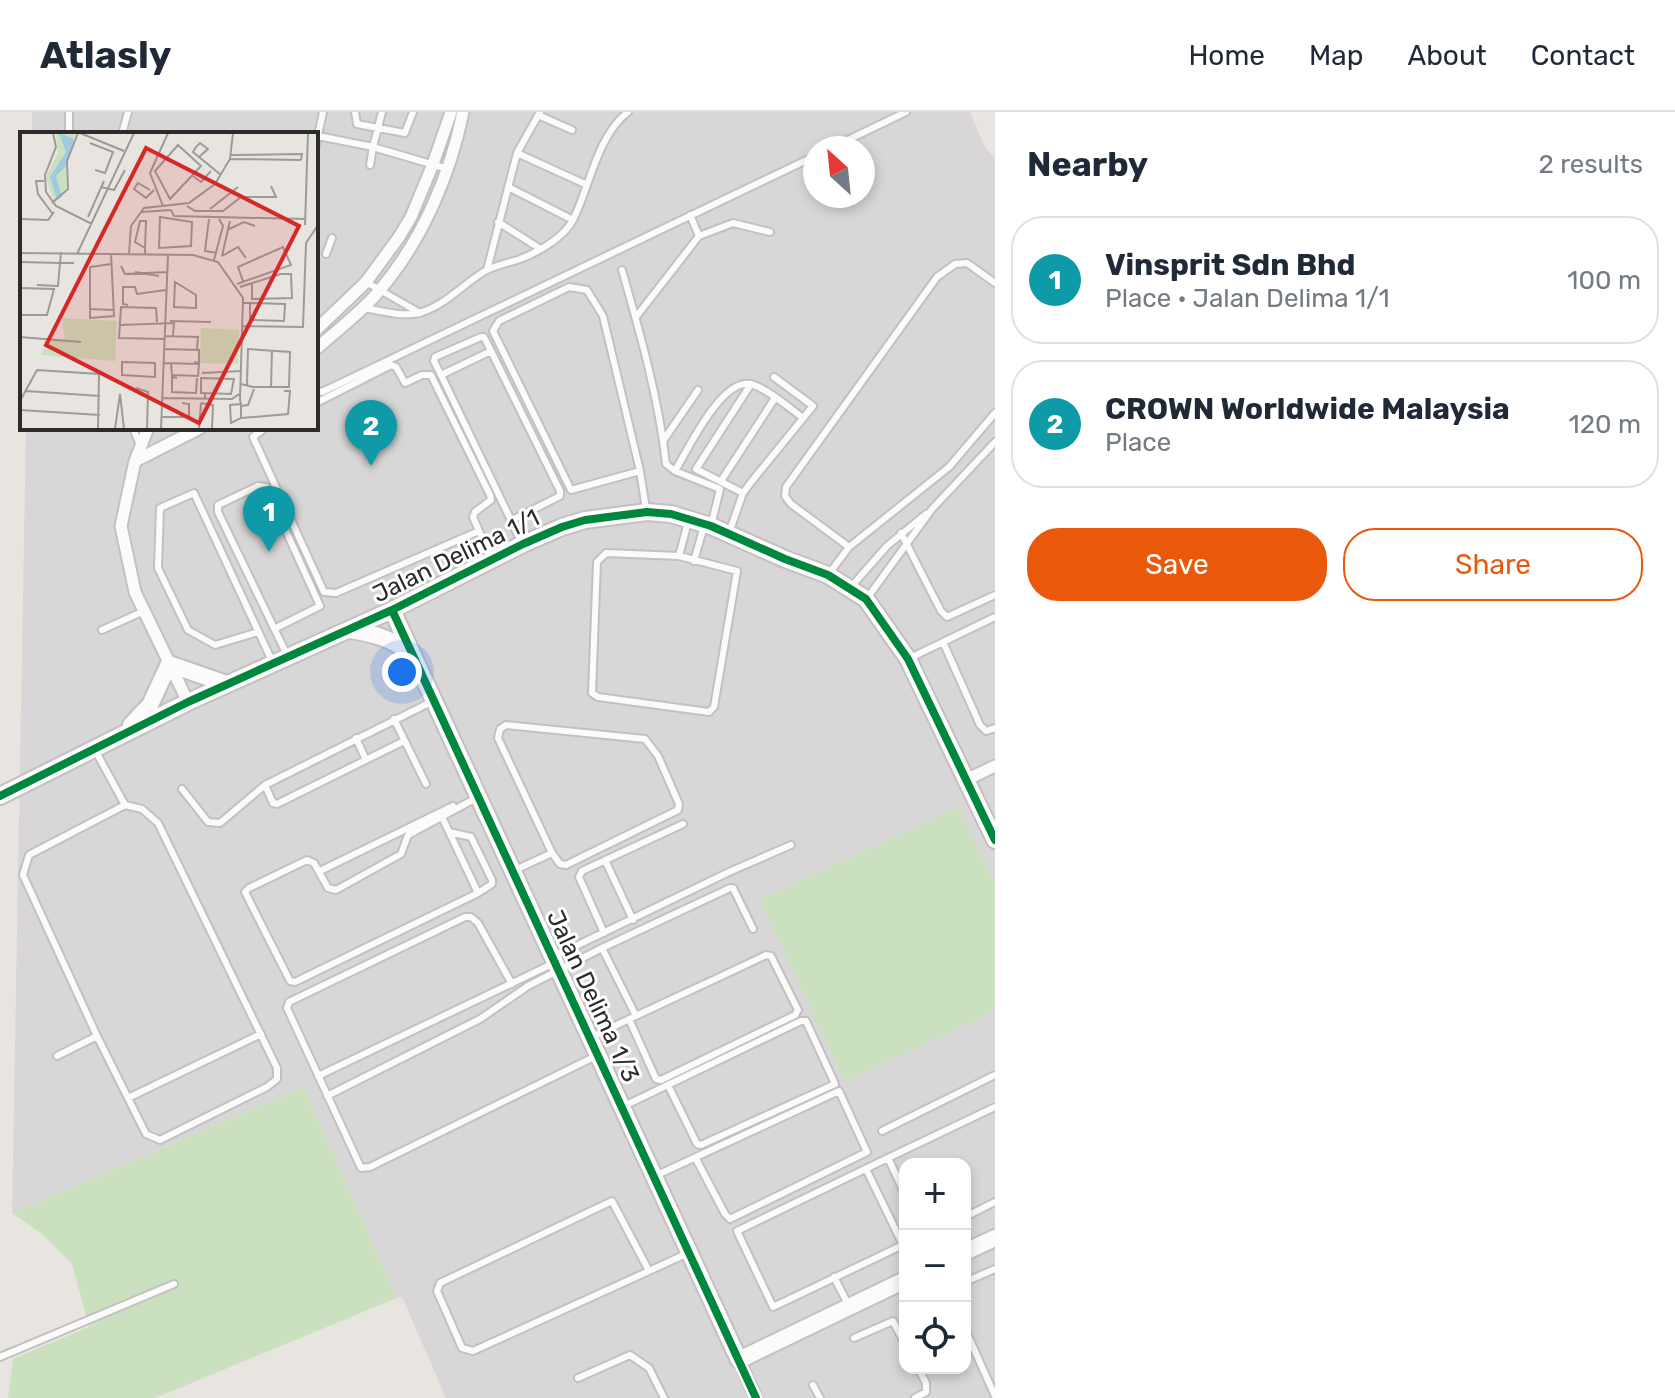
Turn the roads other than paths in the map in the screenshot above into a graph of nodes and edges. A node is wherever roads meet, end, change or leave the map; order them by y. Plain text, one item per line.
1 (128, 112) edge
2 (323, 112) edge
3 (355, 112) edge
4 (382, 112) edge
5 (413, 112) edge
6 (451, 112) edge
7 (463, 112) edge
8 (628, 112) edge
9 (906, 112) edge
10 (539, 114) edge
11 (378, 128) junction
12 (572, 130) dead end
13 (123, 132) edge
14 (318, 136) edge
15 (856, 136) edge
16 (373, 147) junction
17 (517, 153) junction
18 (803, 162) edge
19 (433, 164) junction
20 (370, 165) dead end
21 (448, 169) junction
22 (587, 185) junction
23 (508, 187) junction
24 (690, 215) junction
25 (573, 220) junction
26 (498, 222) junction
27 (770, 232) dead end
28 (699, 236) junction
29 (332, 238) dead end
30 (539, 248) junction
31 (326, 254) dead end
32 (487, 270) junction
33 (622, 270) dead end
34 (366, 282) junction
35 (995, 283) edge
36 (380, 291) junction
37 (363, 308) junction
38 (420, 313) junction
39 (636, 317) junction
40 (318, 328) edge
41 (318, 347) edge
42 (491, 351) junction
43 (441, 375) junction
44 (774, 377) dead end
45 (751, 384) junction
46 (698, 390) dead end
47 (318, 391) edge
48 (775, 398) junction
49 (318, 402) edge
50 (995, 413) edge
51 (803, 418) junction
52 (134, 430) edge
53 (147, 430) edge
54 (195, 430) edge
55 (262, 430) edge
56 (663, 441) junction
57 (995, 442) edge
58 (140, 454) junction
59 (640, 471) junction
60 (675, 471) junction
61 (721, 481) junction
62 (743, 493) junction
63 (932, 509) junction
64 (647, 512) junction
65 (688, 519) junction
66 (512, 520) junction
67 (708, 525) junction
68 (479, 531) junction
69 (901, 533) junction
70 (729, 534) junction
71 (523, 544) junction
72 (907, 544) junction
73 (849, 547) junction
74 (679, 556) junction
75 (492, 560) junction
76 (694, 561) junction
77 (828, 575) junction
78 (849, 588) junction
79 (995, 595) edge
80 (866, 599) junction
81 (392, 610) junction
82 (144, 611) junction
83 (995, 617) edge
84 (274, 629) junction
85 (102, 630) dead end
86 (348, 630) junction
87 (258, 632) junction
88 (943, 642) junction
89 (908, 659) junction
90 (280, 660) junction
91 (415, 660) junction
92 (169, 664) junction
93 (227, 684) junction
94 (434, 700) junction
95 (188, 702) junction
96 (394, 719) junction
97 (995, 728) edge
98 (117, 738) junction
99 (356, 738) junction
100 (404, 741) junction
101 (95, 749) junction
102 (366, 760) junction
103 (995, 766) edge
104 (966, 780) junction
105 (426, 784) dead end
106 (265, 785) junction
107 (182, 789) dead end
108 (478, 795) junction
109 (0, 796) edge
110 (125, 805) junction
111 (442, 817) junction
112 (683, 824) dead end
113 (449, 832) junction
114 (995, 840) edge
115 (791, 845) dead end
116 (552, 853) junction
117 (605, 860) junction
118 (320, 871) junction
119 (513, 871) junction
120 (478, 893) junction
121 (633, 920) junction
122 (753, 929) dead end
123 (604, 933) junction
124 (602, 948) junction
125 (556, 963) junction
126 (512, 984) junction
127 (633, 1018) junction
128 (261, 1034) junction
129 (97, 1036) junction
130 (590, 1038) junction
131 (598, 1055) junction
132 (57, 1056) dead end
133 (995, 1075) edge
134 (318, 1076) junction
135 (668, 1085) junction
136 (327, 1096) junction
137 (128, 1098) junction
138 (622, 1107) junction
139 (995, 1107) edge
140 (882, 1131) dead end
141 (888, 1158) junction
142 (696, 1159) junction
143 (866, 1169) junction
144 (654, 1176) junction
145 (899, 1181) edge
146 (995, 1202) edge
147 (971, 1214) edge
148 (899, 1235) edge
149 (995, 1238) edge
150 (899, 1247) edge
151 (971, 1249) edge
152 (689, 1252) junction
153 (995, 1269) edge
154 (649, 1271) junction
155 (834, 1277) junction
156 (971, 1279) edge
157 (899, 1283) edge
158 (174, 1284) dead end
159 (849, 1306) junction
160 (899, 1332) edge
161 (854, 1338) dead end
162 (971, 1342) edge
163 (0, 1357) edge
164 (739, 1360) junction
165 (921, 1374) edge
166 (578, 1378) dead end
167 (813, 1385) dead end
168 (995, 1396) edge
169 (664, 1398) edge
170 (756, 1398) edge
171 (820, 1398) edge
172 (915, 1398) edge

1 - 13 lane
2 - 14 lane
3 - 11 lane
4 - 11 lane
5 - 11 lane
6 - 19 street
7 - 21 street
8 - 22 lane
9 - 15 lane
10 - 12 lane
10 - 17 lane
11 - 16 lane
14 - 16 lane
16 - 19 lane
16 - 20 lane
17 - 22 lane
17 - 23 lane
18 - 24 lane
19 - 21 lane
19 - 34 street
21 - 36 street
22 - 25 lane
23 - 25 lane
23 - 26 lane
24 - 28 lane
24 - 47 lane
25 - 30 lane
26 - 30 lane
26 - 32 lane
27 - 28 lane
28 - 39 lane
29 - 31 lane
30 - 32 lane
32 - 38 lane
33 - 39 lane
34 - 36 lane
34 - 40 street
35 - 73 lane
36 - 37 street
36 - 38 lane
37 - 38 lane
37 - 41 street
39 - 56 lane
42 - 43 lane
42 - 43 lane
42 - 66 lane
43 - 66 lane
44 - 51 lane
45 - 48 lane
45 - 60 lane
45 - 61 lane
46 - 56 lane
48 - 51 lane
48 - 61 lane
49 - 68 lane
50 - 73 lane
51 - 62 lane
52 - 58 lane
53 - 58 street
54 - 58 street
55 - 68 lane
56 - 60 lane
57 - 63 lane
58 - 82 street
59 - 59 lane
59 - 64 lane
60 - 67 lane
61 - 62 lane
62 - 70 lane
63 - 69 lane
63 - 72 lane
64 - 65 street, Jalan Delima 1/1
64 - 71 street, Jalan Delima 1/1
65 - 67 street, Jalan Delima 1/1
65 - 74 lane
66 - 71 lane
67 - 70 street, Jalan Delima 1/1
67 - 76 lane
68 - 75 lane
69 - 72 lane
69 - 78 lane
70 - 77 street, Jalan Delima 1/1
71 - 75 street, Jalan Delima 1/1
72 - 79 lane
72 - 80 lane
73 - 77 lane
74 - 76 lane
74 - 76 lane
75 - 81 street, Jalan Delima 1/1
77 - 78 street, Jalan Delima 1/1
78 - 80 street, Jalan Delima 1/1
80 - 89 street, Jalan Delima 1/1
81 - 86 street, Jalan Delima 1/1
81 - 91 street, Jalan Delima 1/3
82 - 85 lane
82 - 92 street
83 - 88 lane
84 - 84 lane
84 - 90 lane
86 - 90 street, Jalan Delima 1/1
86 - 91 street
87 - 87 lane
87 - 90 lane
88 - 89 lane
88 - 97 lane
89 - 104 street, Jalan Delima 1/1
90 - 93 street, Jalan Delima 1/1
91 - 94 street, Jalan Delima 1/3
92 - 93 street
92 - 95 street
92 - 98 street
93 - 95 street, Jalan Delima 1/1
94 - 96 lane
94 - 108 street, Jalan Delima 1/3
95 - 98 street, Jalan Delima 1/1
96 - 99 lane
96 - 100 lane
98 - 101 street, Jalan Delima 1/1
99 - 102 lane
99 - 106 lane
100 - 102 lane
100 - 105 lane
101 - 109 street, Jalan Delima 1/1
101 - 110 lane
102 - 106 lane
103 - 104 street
104 - 114 street, Jalan Delima 1/1
106 - 107 lane
108 - 111 lane
108 - 118 lane
108 - 119 street, Jalan Delima 1/3
110 - 128 lane
110 - 129 lane
111 - 113 lane
111 - 118 lane
112 - 117 lane
113 - 120 lane
113 - 120 lane
115 - 121 lane
116 - 116 lane
116 - 119 lane
117 - 121 lane
117 - 123 lane
118 - 120 lane
119 - 125 street, Jalan Delima 1/3
121 - 123 lane
122 - 124 lane
123 - 125 lane
124 - 125 lane
124 - 127 lane
125 - 126 lane
125 - 130 street, Jalan Delima 1/3
125 - 136 lane
126 - 134 lane
126 - 134 lane
127 - 127 lane
127 - 130 lane
128 - 137 lane
128 - 137 lane
129 - 132 lane
129 - 137 lane
130 - 131 street, Jalan Delima 1/3
131 - 136 lane
131 - 138 street, Jalan Delima 1/3
133 - 140 lane
134 - 136 lane
135 - 135 lane
135 - 138 lane
138 - 144 street, Jalan Delima 1/3
139 - 141 lane
141 - 143 lane
141 - 145 lane
142 - 142 lane
142 - 144 lane
143 - 148 lane
143 - 155 lane
144 - 152 street, Jalan Delima 1/3
146 - 147 lane
149 - 151 street
150 - 155 lane
152 - 154 lane
152 - 164 street, Jalan Delima 1/3
153 - 156 lane
154 - 154 lane
155 - 159 lane
157 - 159 street
158 - 163 lane
159 - 164 street
160 - 161 lane
162 - 168 lane
164 - 170 street, Jalan Delima 1/3
165 - 172 lane
166 - 169 lane
167 - 171 lane

